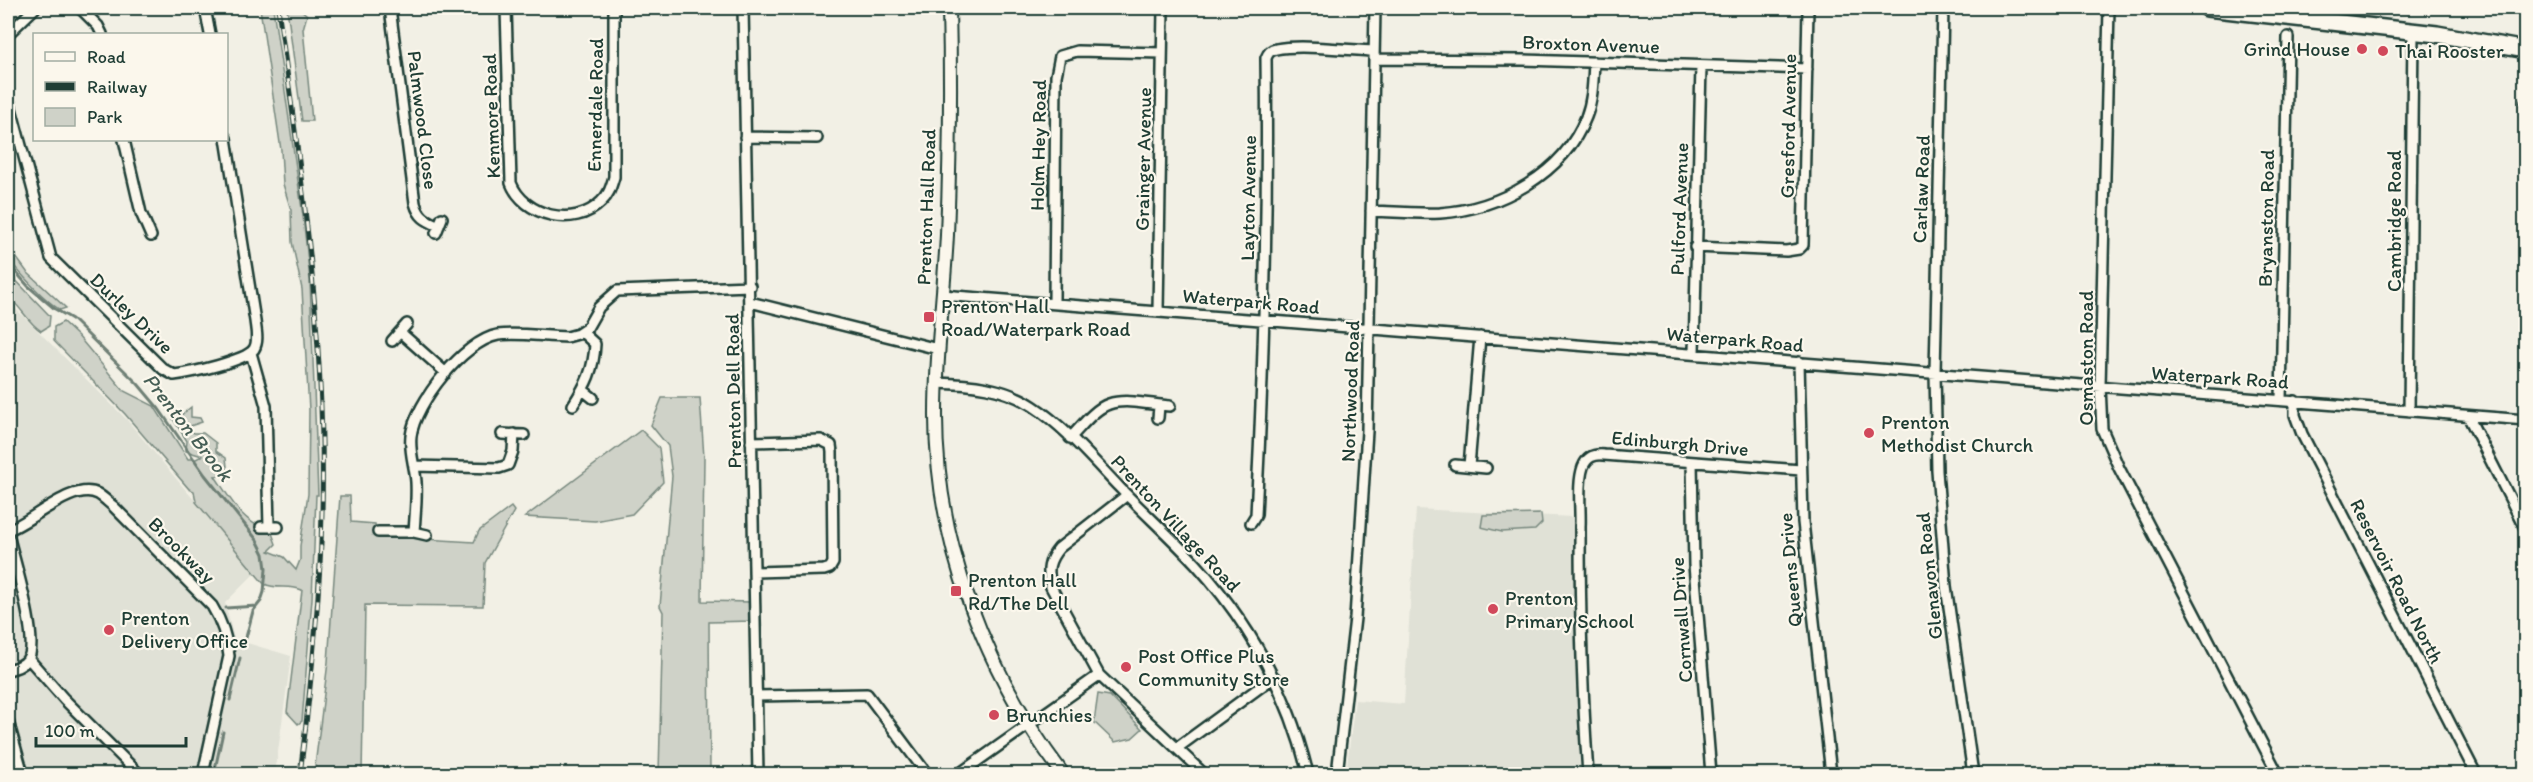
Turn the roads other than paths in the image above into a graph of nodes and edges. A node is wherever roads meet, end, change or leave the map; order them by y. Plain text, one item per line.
1 (35, 8) edge
2 (80, 8) edge
3 (205, 8) edge
4 (390, 8) edge
5 (506, 8) edge
6 (614, 8) edge
7 (743, 8) edge
8 (949, 8) edge
9 (1163, 8) edge
10 (1375, 8) edge
11 (1808, 8) edge
12 (1943, 8) edge
13 (2109, 8) edge
14 (2207, 8) edge
15 (2413, 32) junction
16 (102, 33) edge
17 (210, 33) edge
18 (8, 34) edge
19 (2288, 37) dead end
20 (2526, 50) edge
21 (1162, 53) junction
22 (1374, 55) junction
23 (1594, 62) junction
24 (1701, 66) junction
25 (1807, 69) junction
26 (8, 97) edge
27 (2526, 103) edge
28 (2526, 131) edge
29 (745, 137) junction
30 (817, 138) dead end
31 (124, 141) edge
32 (226, 141) edge
33 (1371, 211) junction
34 (572, 215) joint
35 (439, 225) dead end
36 (151, 236) dead end
37 (1695, 248) junction
38 (750, 286) junction
39 (942, 295) junction
40 (750, 302) junction
41 (1054, 302) junction
42 (1158, 311) junction
43 (1264, 320) junction
44 (407, 324) dead end
45 (1370, 329) junction
46 (400, 332) junction
47 (582, 332) junction
48 (1480, 337) junction
49 (392, 341) dead end
50 (938, 349) junction
51 (251, 353) junction
52 (1694, 353) junction
53 (1799, 362) junction
54 (1935, 372) junction
55 (446, 373) junction
56 (937, 383) junction
57 (2100, 386) junction
58 (583, 390) junction
59 (593, 398) dead end
60 (2281, 400) junction
61 (2295, 401) junction
62 (573, 405) dead end
63 (1159, 406) junction
64 (1170, 406) dead end
65 (2409, 411) junction
66 (2468, 416) junction
67 (1158, 418) dead end
68 (2526, 420) edge
69 (502, 434) dead end
70 (514, 434) junction
71 (524, 435) dead end
72 (1070, 438) junction
73 (751, 442) junction
74 (1692, 462) junction
75 (1455, 465) dead end
76 (414, 466) junction
77 (1469, 466) junction
78 (1486, 468) dead end
79 (1801, 470) junction
80 (1127, 495) junction
81 (1251, 522) dead end
82 (269, 527) dead end
83 (2526, 530) edge
84 (8, 532) edge
85 (378, 532) dead end
86 (414, 532) junction
87 (427, 535) dead end
88 (754, 572) junction
89 (28, 658) junction
90 (8, 670) edge
91 (1099, 675) junction
92 (1274, 678) junction
93 (756, 696) junction
94 (8, 721) edge
95 (1029, 723) junction
96 (1177, 748) junction
97 (23, 774) edge
98 (139, 774) edge
99 (203, 774) edge
100 (758, 774) edge
101 (927, 774) edge
102 (959, 774) edge
103 (1063, 774) edge
104 (1204, 774) edge
105 (1308, 774) edge
106 (1337, 774) edge
107 (1588, 774) edge
108 (1711, 774) edge
109 (1831, 774) edge
110 (1973, 774) edge
111 (2278, 774) edge
112 (2476, 774) edge

1 - 18 street
2 - 16 street
3 - 17 street
4 - 35 street, Palmwood Close
5 - 34 street, Kenmore Road
6 - 34 street, Ennerdale Road
7 - 29 street, Prenton Dell Road
8 - 39 street, Prenton Hall Road
9 - 21 street, Grainger Avenue
10 - 22 street, Northwood Road
11 - 25 street, Gresford Avenue
12 - 54 street, Carlaw Road
13 - 57 street, Osmaston Road
14 - 15 highway
15 - 20 highway
15 - 65 street, Cambridge Road
19 - 60 street, Bryanston Road
21 - 41 street, Holm Hey Road
21 - 42 street, Grainger Avenue
22 - 23 street, Broxton Avenue
22 - 33 street, Northwood Road
22 - 43 street, Layton Avenue
23 - 24 street, Broxton Avenue
23 - 33 street
24 - 25 street, Broxton Avenue
24 - 37 street, Pulford Avenue
25 - 37 street, Gresford Avenue
26 - 51 street, Durley Drive
27 - 28 street
29 - 30 street
29 - 38 street, Prenton Dell Road
31 - 36 street
32 - 51 street
33 - 45 street, Northwood Road
37 - 52 street, Pulford Avenue
38 - 40 street, Prenton Dell Road
38 - 47 street
39 - 41 street, Waterpark Road
39 - 50 street, Prenton Hall Road
40 - 50 street
40 - 73 street, Prenton Dell Road
41 - 42 street, Waterpark Road
42 - 43 street, Waterpark Road
43 - 45 street, Waterpark Road
43 - 81 street, Layton Avenue
44 - 46 street
45 - 48 street, Waterpark Road
45 - 106 street, Northwood Road
46 - 49 street
46 - 55 street
47 - 55 street
47 - 58 street
48 - 52 street, Waterpark Road
48 - 77 street
50 - 56 street, Prenton Hall Road
51 - 82 street
52 - 53 street, Waterpark Road
53 - 54 street, Waterpark Road
53 - 79 street, Queens Drive
54 - 57 street, Waterpark Road
54 - 110 street, Glenavon Road
55 - 76 street
56 - 72 street, Prenton Village Road
56 - 95 street, Prenton Hall Road
57 - 60 street, Waterpark Road
57 - 111 street, Osmaston Road
58 - 59 street
58 - 62 street
60 - 61 street, Waterpark Road
61 - 65 street, Waterpark Road
61 - 112 street, Reservoir Road North
63 - 64 street
63 - 67 street
63 - 72 street
65 - 66 street, Waterpark Road
66 - 68 street, Waterpark Road
66 - 83 street
69 - 70 street
70 - 71 street
70 - 76 street
72 - 80 street, Prenton Village Road
73 - 88 street, Prenton Dell Road
73 - 88 street
74 - 79 street, Edinburgh Drive
74 - 107 street, Edinburgh Drive
74 - 108 street, Cornwall Drive
75 - 77 street
76 - 86 street
77 - 78 street
79 - 109 street, Queens Drive
80 - 91 street
80 - 92 street, Prenton Village Road
84 - 89 street
84 - 99 street, Brookway
85 - 86 street
86 - 87 street
88 - 93 street, Prenton Dell Road
89 - 90 street
89 - 98 street
91 - 95 street
91 - 96 street
92 - 96 street
92 - 105 street, Prenton Village Road
93 - 100 street, Prenton Dell Road
93 - 101 street
94 - 97 street
95 - 102 street
95 - 103 street, Prenton Hall Road
96 - 104 street

